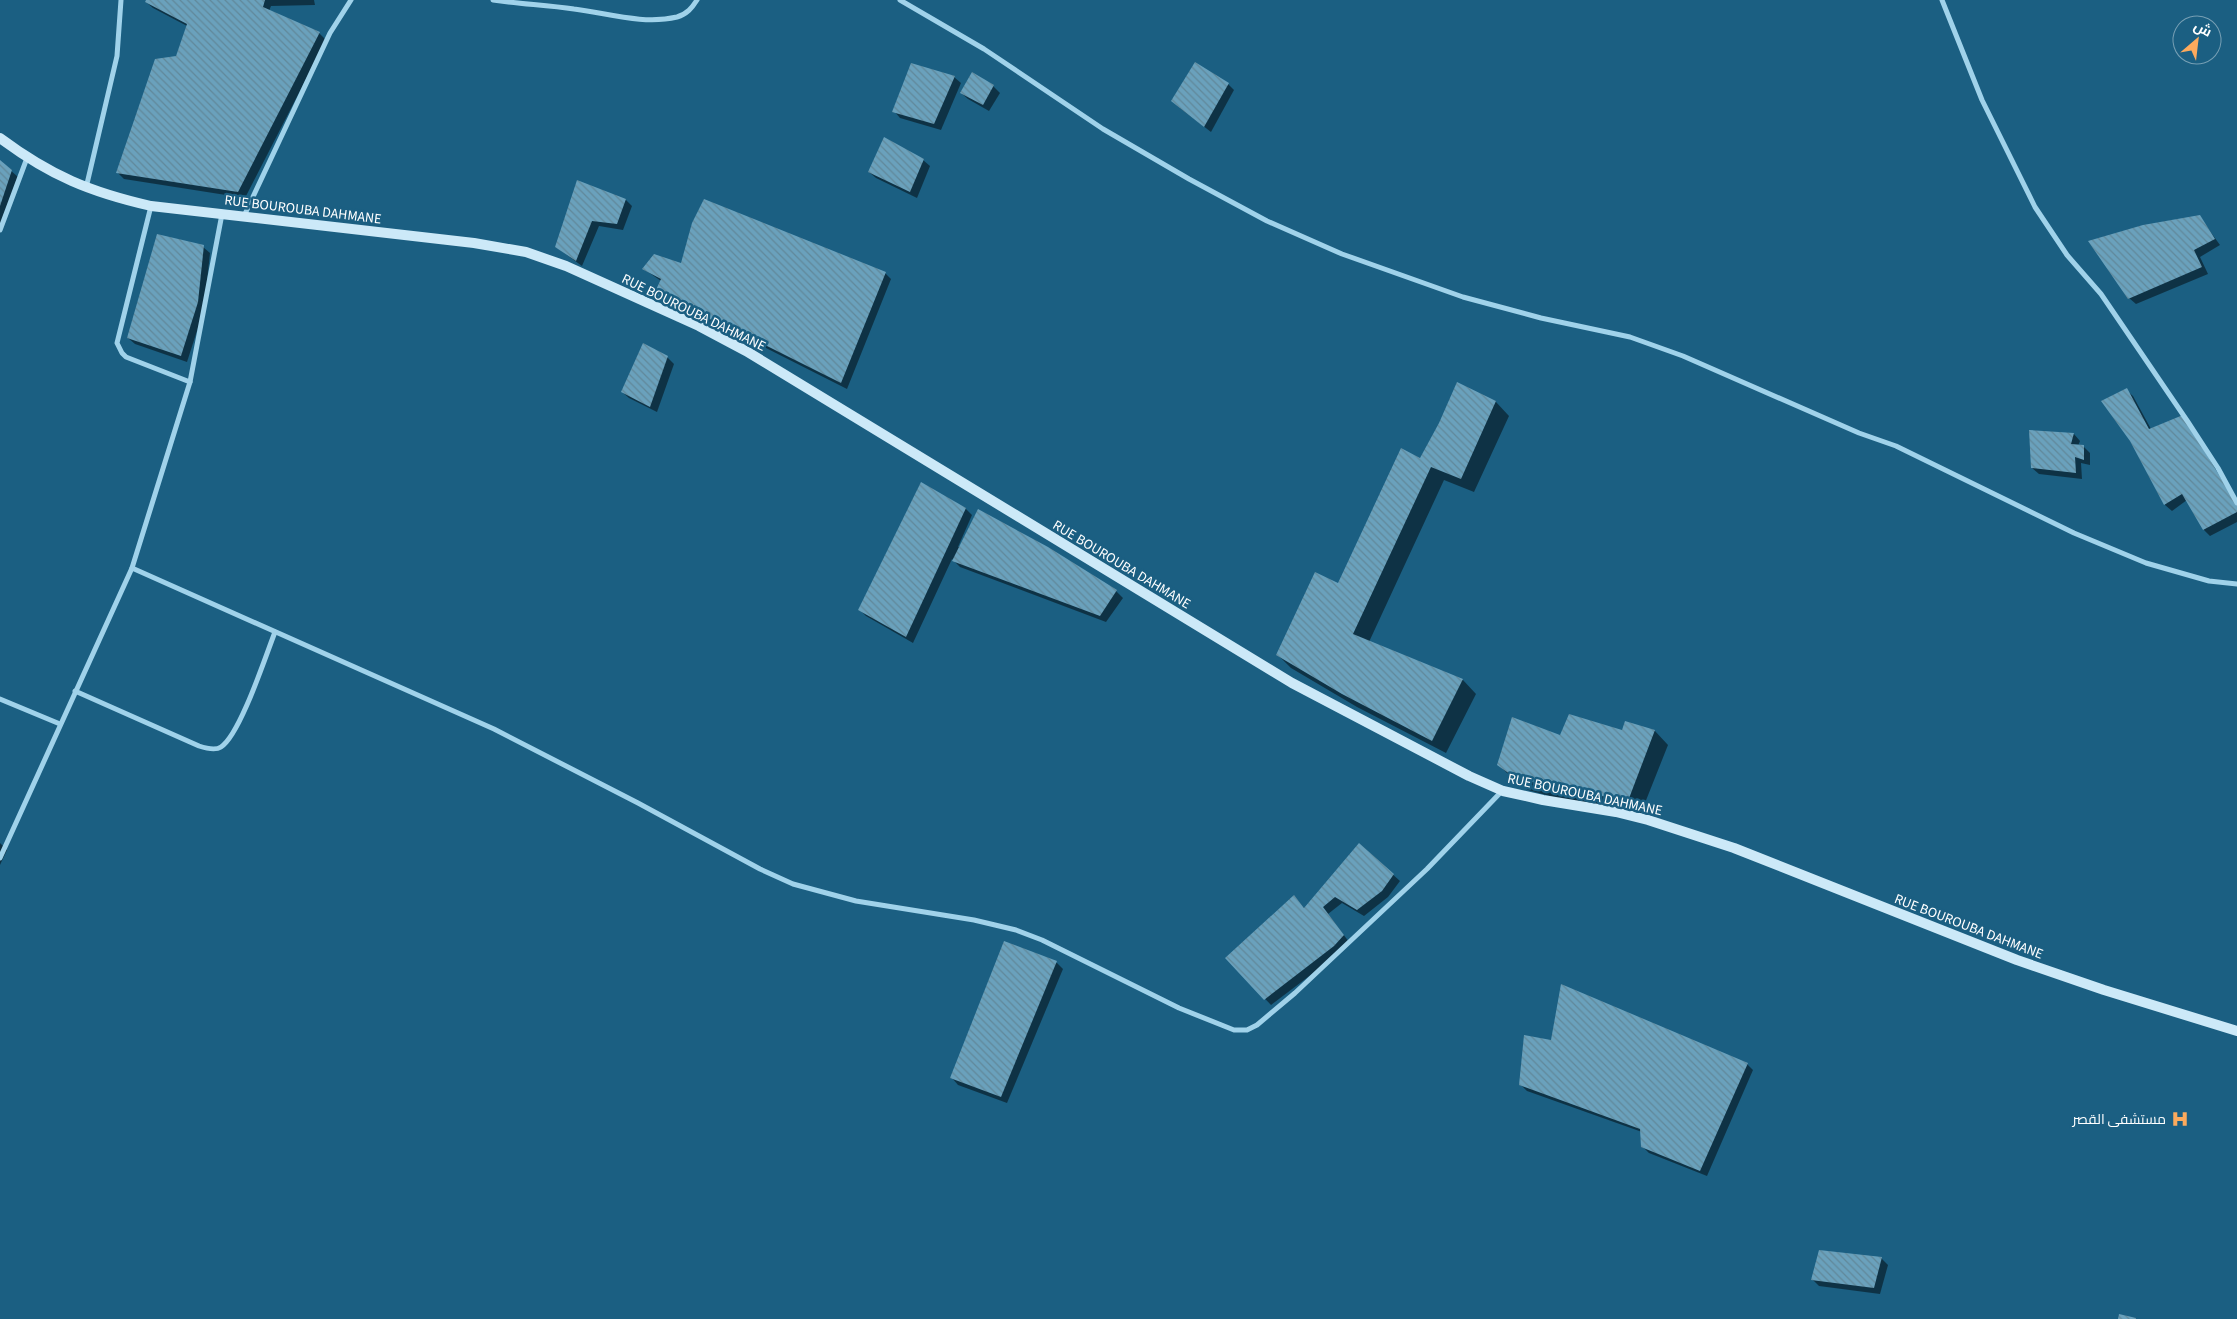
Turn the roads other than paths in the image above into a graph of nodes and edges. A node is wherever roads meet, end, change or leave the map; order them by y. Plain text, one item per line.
1 (121, 0) edge
2 (351, 0) edge
3 (493, 0) edge
4 (697, 0) edge
5 (900, 0) edge
6 (1942, 0) edge
7 (0, 138) edge
8 (27, 158) junction
9 (86, 188) junction
10 (151, 206) junction
11 (222, 214) junction
12 (244, 216) junction
13 (0, 230) edge
14 (190, 382) junction
15 (2237, 503) edge
16 (132, 568) junction
17 (2237, 584) edge
18 (275, 632) junction
19 (75, 691) junction
20 (0, 699) edge
21 (60, 724) junction
22 (1503, 790) junction
23 (0, 858) edge
24 (2237, 1031) edge

1 - 9 street
2 - 12 street
3 - 4 street
5 - 17 street
6 - 15 street
7 - 8 street, RUE BOUROUBA DAHMANE
8 - 9 street, RUE BOUROUBA DAHMANE
8 - 13 street
9 - 10 street, RUE BOUROUBA DAHMANE
10 - 11 street, RUE BOUROUBA DAHMANE
10 - 14 street
11 - 12 street, RUE BOUROUBA DAHMANE
11 - 14 street
12 - 22 street, RUE BOUROUBA DAHMANE
14 - 16 street
16 - 18 street
16 - 19 street
18 - 19 street
18 - 22 street
19 - 21 street
20 - 21 street
21 - 23 street
22 - 24 street, RUE BOUROUBA DAHMANE

